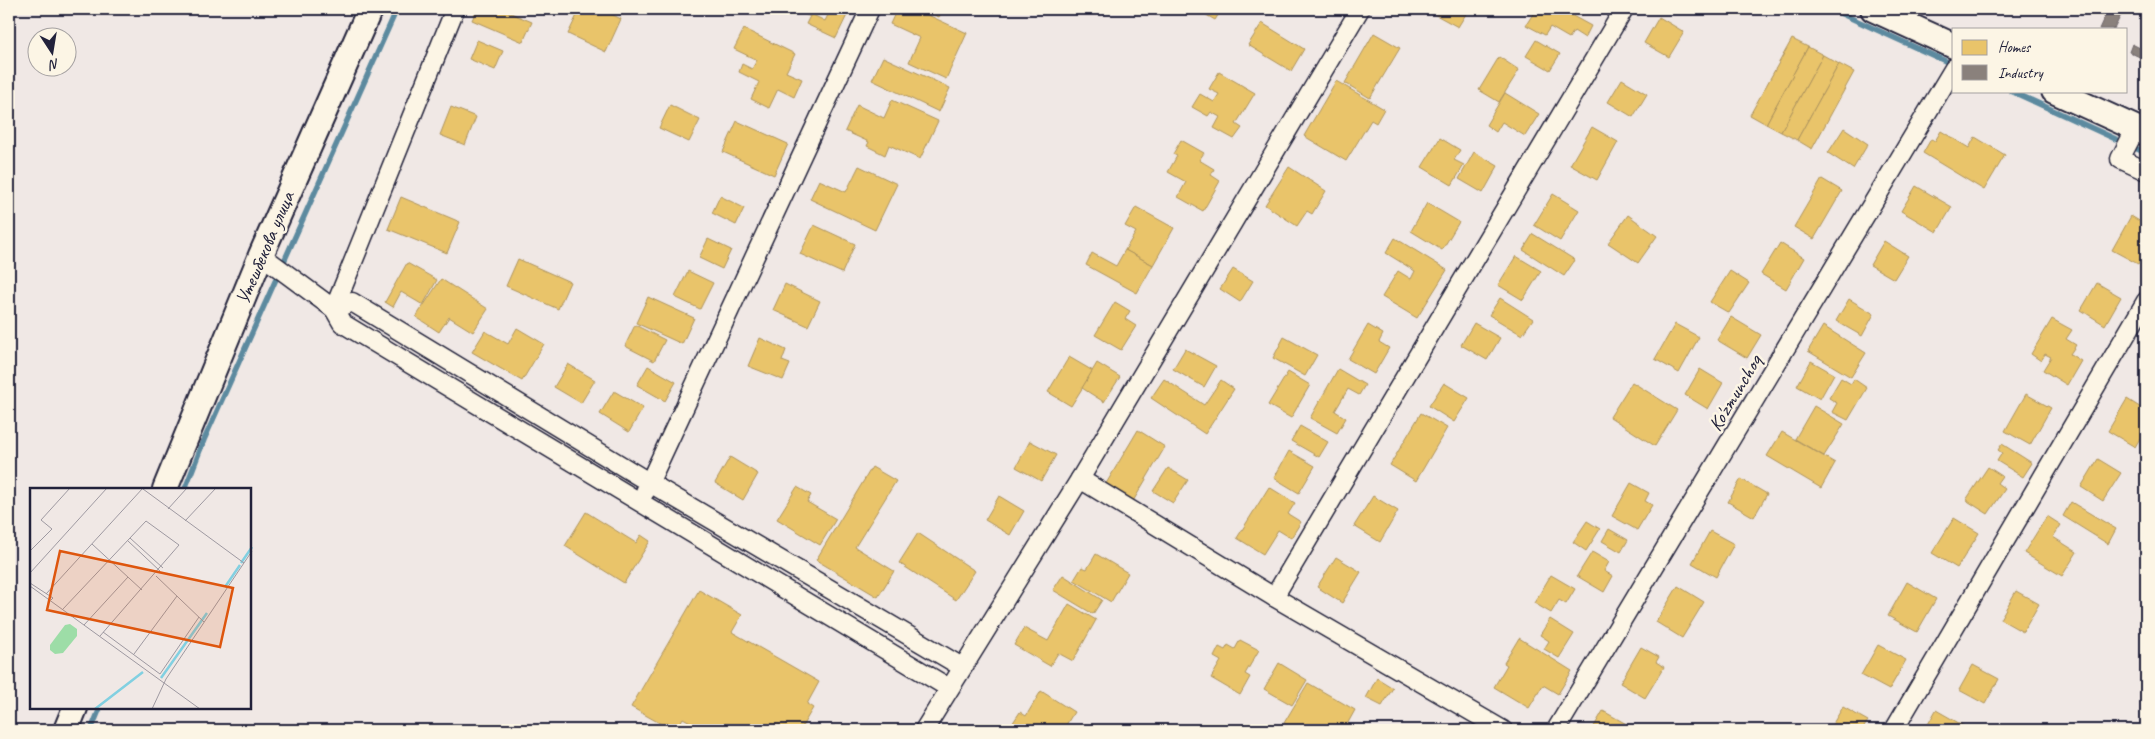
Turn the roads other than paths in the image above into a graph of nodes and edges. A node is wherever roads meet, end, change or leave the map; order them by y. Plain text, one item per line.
1 (370, 9) edge
2 (455, 9) edge
3 (870, 9) edge
4 (1360, 9) edge
5 (1624, 9) edge
6 (1873, 9) edge
7 (1907, 9) edge
8 (1952, 29) edge
9 (1952, 45) edge
10 (1951, 73) edge
11 (2056, 92) edge
12 (2087, 92) edge
13 (2140, 129) edge
14 (2146, 170) edge
15 (261, 255) junction
16 (2146, 302) edge
17 (334, 309) junction
18 (1080, 479) junction
19 (650, 483) junction
20 (165, 488) edge
21 (638, 503) junction
22 (1274, 597) junction
23 (962, 667) junction
24 (949, 688) junction
25 (76, 709) edge
26 (66, 730) edge
27 (924, 730) edge
28 (1503, 730) edge
29 (1556, 730) edge
30 (1894, 730) edge

1 - 15 main road, Утешбекова улица
2 - 17 street
3 - 19 street
4 - 18 street
5 - 22 street
6 - 9 main road
7 - 8 main road
10 - 29 street, Ko'zmunchoq
11 - 13 main road
12 - 13 main road
13 - 14 street
15 - 17 street
15 - 20 main road, Утешбекова улица
16 - 30 street
17 - 19 street
17 - 21 street
18 - 22 street
18 - 23 street
19 - 21 street
19 - 23 street
21 - 24 street
22 - 28 street
23 - 24 street
24 - 27 street
25 - 26 main road

